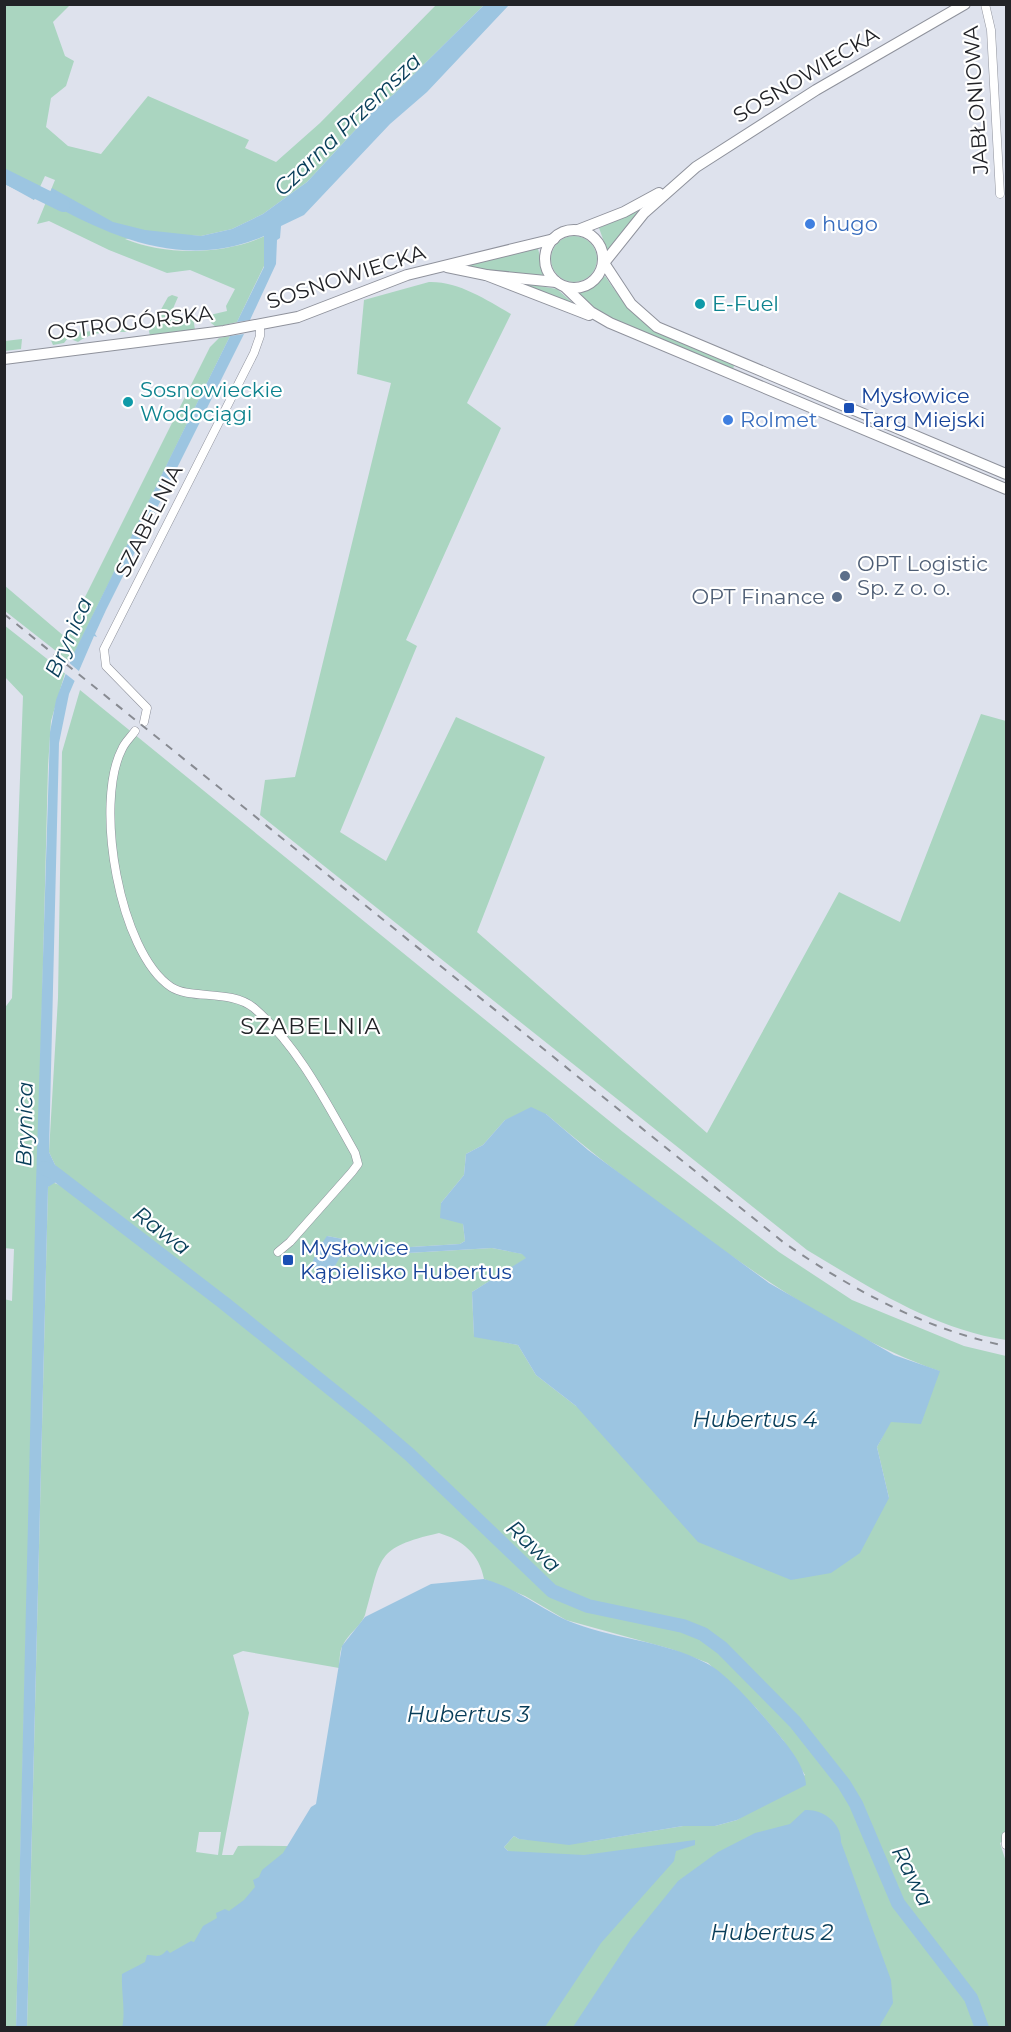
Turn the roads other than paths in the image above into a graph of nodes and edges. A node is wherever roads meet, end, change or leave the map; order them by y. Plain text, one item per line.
1 (965, 4) edge
2 (985, 4) edge
3 (672, 186) junction
4 (1000, 194) dead end
5 (578, 231) junction
6 (554, 239) junction
7 (603, 263) junction
8 (444, 266) junction
9 (486, 275) junction
10 (560, 285) junction
11 (610, 323) junction
12 (258, 325) junction
13 (4, 359) edge
14 (798, 386) junction
15 (792, 399) junction
16 (1006, 474) edge
17 (1006, 489) edge
18 (144, 722) dead end
19 (135, 731) dead end
20 (278, 1252) dead end
21 (1006, 1836) edge
22 (1006, 1845) edge

1 - 3 street, SOSNOWIECKA
2 - 4 street, JABŁONIOWA
3 - 5 street, SOSNOWIECKA
3 - 7 street, SOSNOWIECKA
5 - 6 street, SOSNOWIECKA
5 - 7 street
6 - 8 street, SOSNOWIECKA
6 - 10 street
7 - 10 street, SOSNOWIECKA
7 - 14 street
8 - 9 street, SOSNOWIECKA
8 - 12 street, SOSNOWIECKA
9 - 10 street, SOSNOWIECKA
9 - 11 street
10 - 11 street
11 - 15 street
12 - 13 street, OSTROGÓRSKA
12 - 18 street, SZABELNIA
14 - 15 street
14 - 16 street
15 - 17 street
19 - 20 street
21 - 22 street

